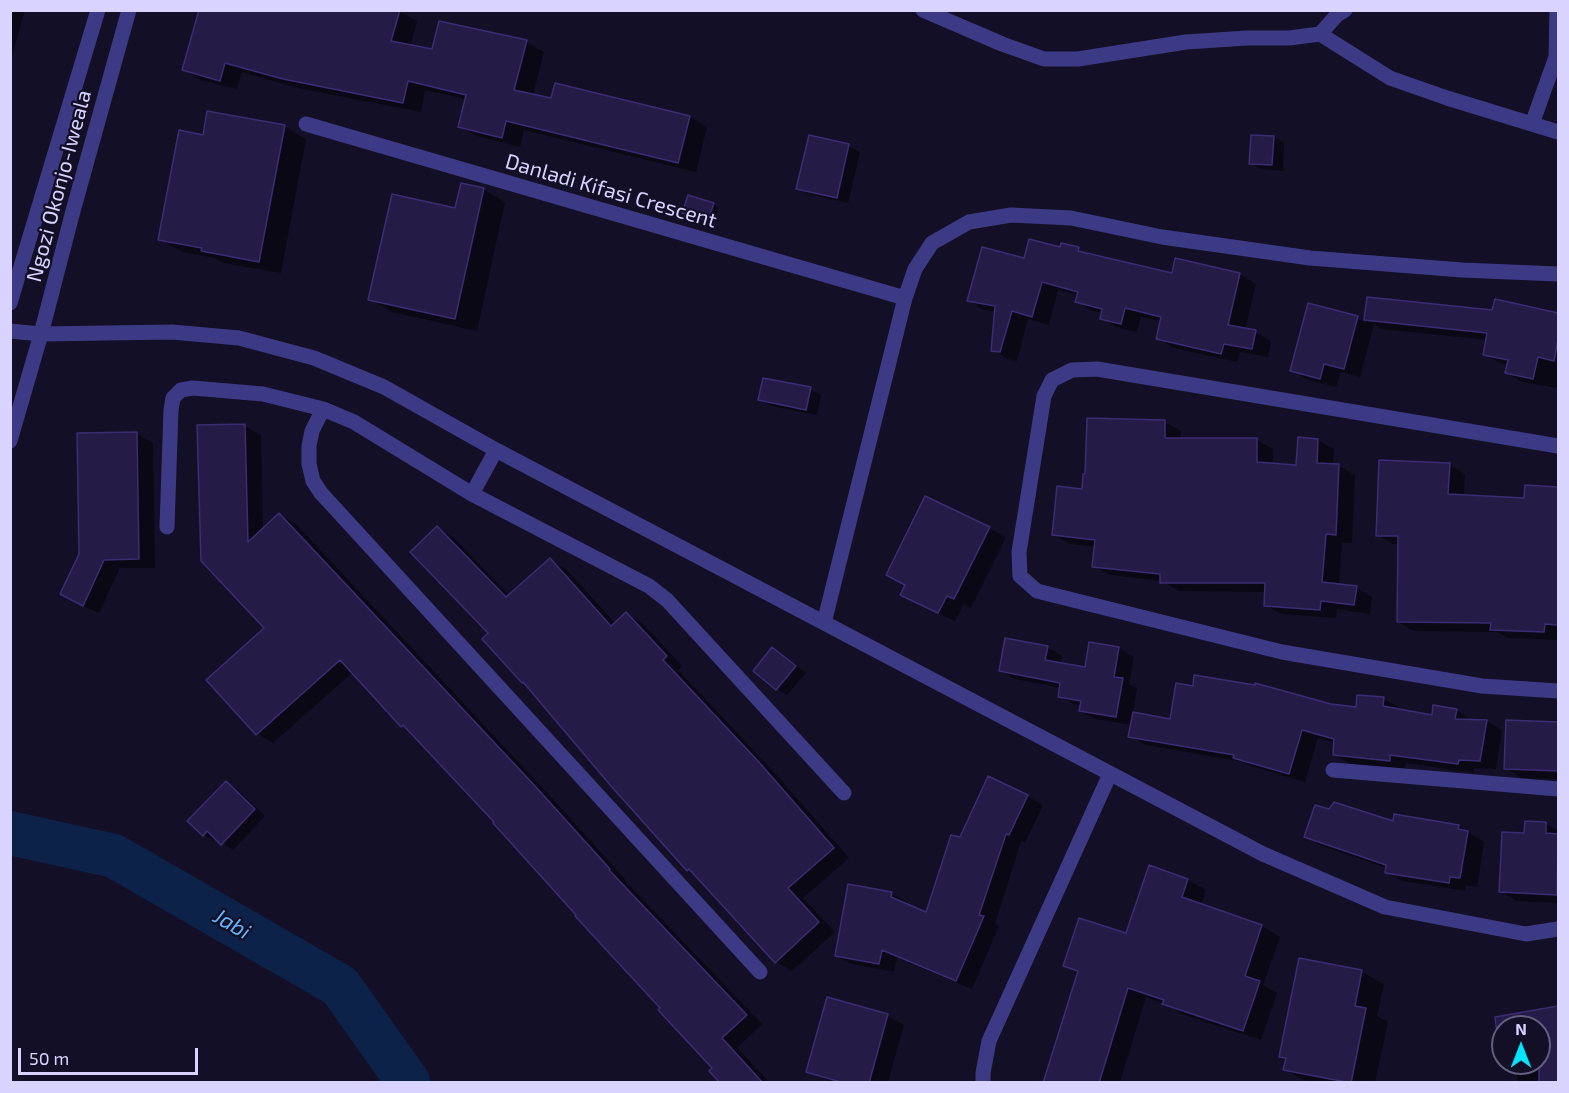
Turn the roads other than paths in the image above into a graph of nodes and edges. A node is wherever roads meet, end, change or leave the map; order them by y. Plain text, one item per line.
1 (98, 10) edge
2 (129, 10) edge
3 (923, 10) edge
4 (1345, 10) edge
5 (1557, 10) edge
6 (1320, 34) junction
7 (306, 124) dead end
8 (1532, 124) junction
9 (1558, 132) edge
10 (1558, 274) edge
11 (905, 298) junction
12 (10, 303) edge
13 (10, 331) edge
14 (41, 334) junction
15 (323, 409) junction
16 (10, 441) edge
17 (1558, 446) edge
18 (496, 450) junction
19 (472, 494) junction
20 (167, 527) dead end
21 (824, 623) junction
22 (1558, 691) edge
23 (1333, 770) dead end
24 (1110, 774) junction
25 (1558, 789) edge
26 (844, 793) dead end
27 (1558, 929) edge
28 (760, 972) dead end
29 (983, 1083) edge

1 - 12 street, Ngozi Okonjo-Iweala
2 - 14 street, Ngozi Okonjo-Iweala
3 - 6 street
4 - 6 street
5 - 8 street
6 - 8 street
7 - 11 street, Danladi Kifasi Crescent
8 - 9 street
10 - 11 street
11 - 21 street
13 - 14 street
14 - 16 street, Ngozi Okonjo-Iweala
14 - 18 street
15 - 19 street
15 - 20 street
15 - 28 street
17 - 22 street
18 - 19 street
18 - 21 street
19 - 26 street
21 - 24 street
23 - 25 street
24 - 27 street
24 - 29 street

